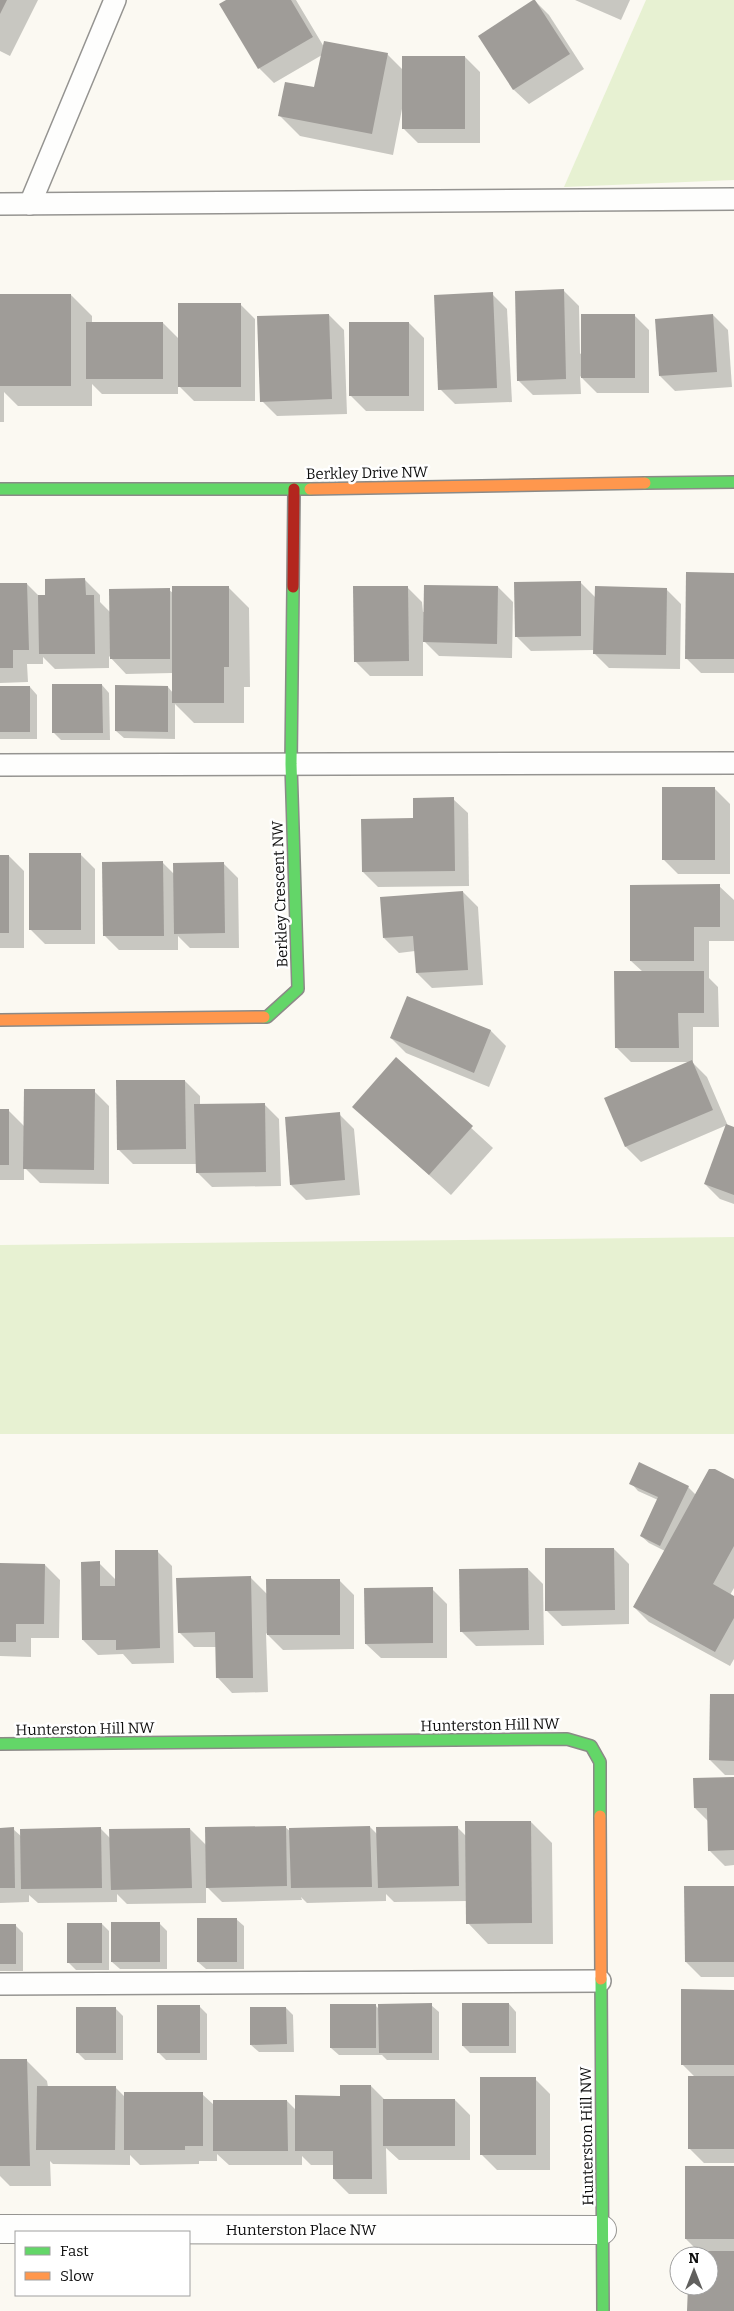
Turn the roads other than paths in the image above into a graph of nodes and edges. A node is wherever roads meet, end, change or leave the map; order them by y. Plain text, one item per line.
1 (115, 0) edge
2 (734, 199) edge
3 (0, 204) edge
4 (30, 204) junction
5 (734, 482) edge
6 (0, 489) edge
7 (294, 490) junction
8 (734, 763) edge
9 (291, 764) junction
10 (0, 765) edge
11 (0, 1020) edge
12 (0, 1744) edge
13 (600, 1981) junction
14 (0, 1984) edge
15 (0, 2229) edge
16 (602, 2230) junction
17 (603, 2311) edge

1 - 4 lane
2 - 4 lane
3 - 4 lane
5 - 7 street, Berkley Drive NW
6 - 7 street, Berkley Drive NW
7 - 9 street, Berkley Crescent NW
8 - 9 lane
9 - 10 lane
9 - 11 street, Berkley Crescent NW
12 - 13 street, Hunterston Hill NW
13 - 14 lane
13 - 16 street, Hunterston Hill NW
15 - 16 street, Hunterston Place NW
16 - 17 street, Hunterston Hill NW

